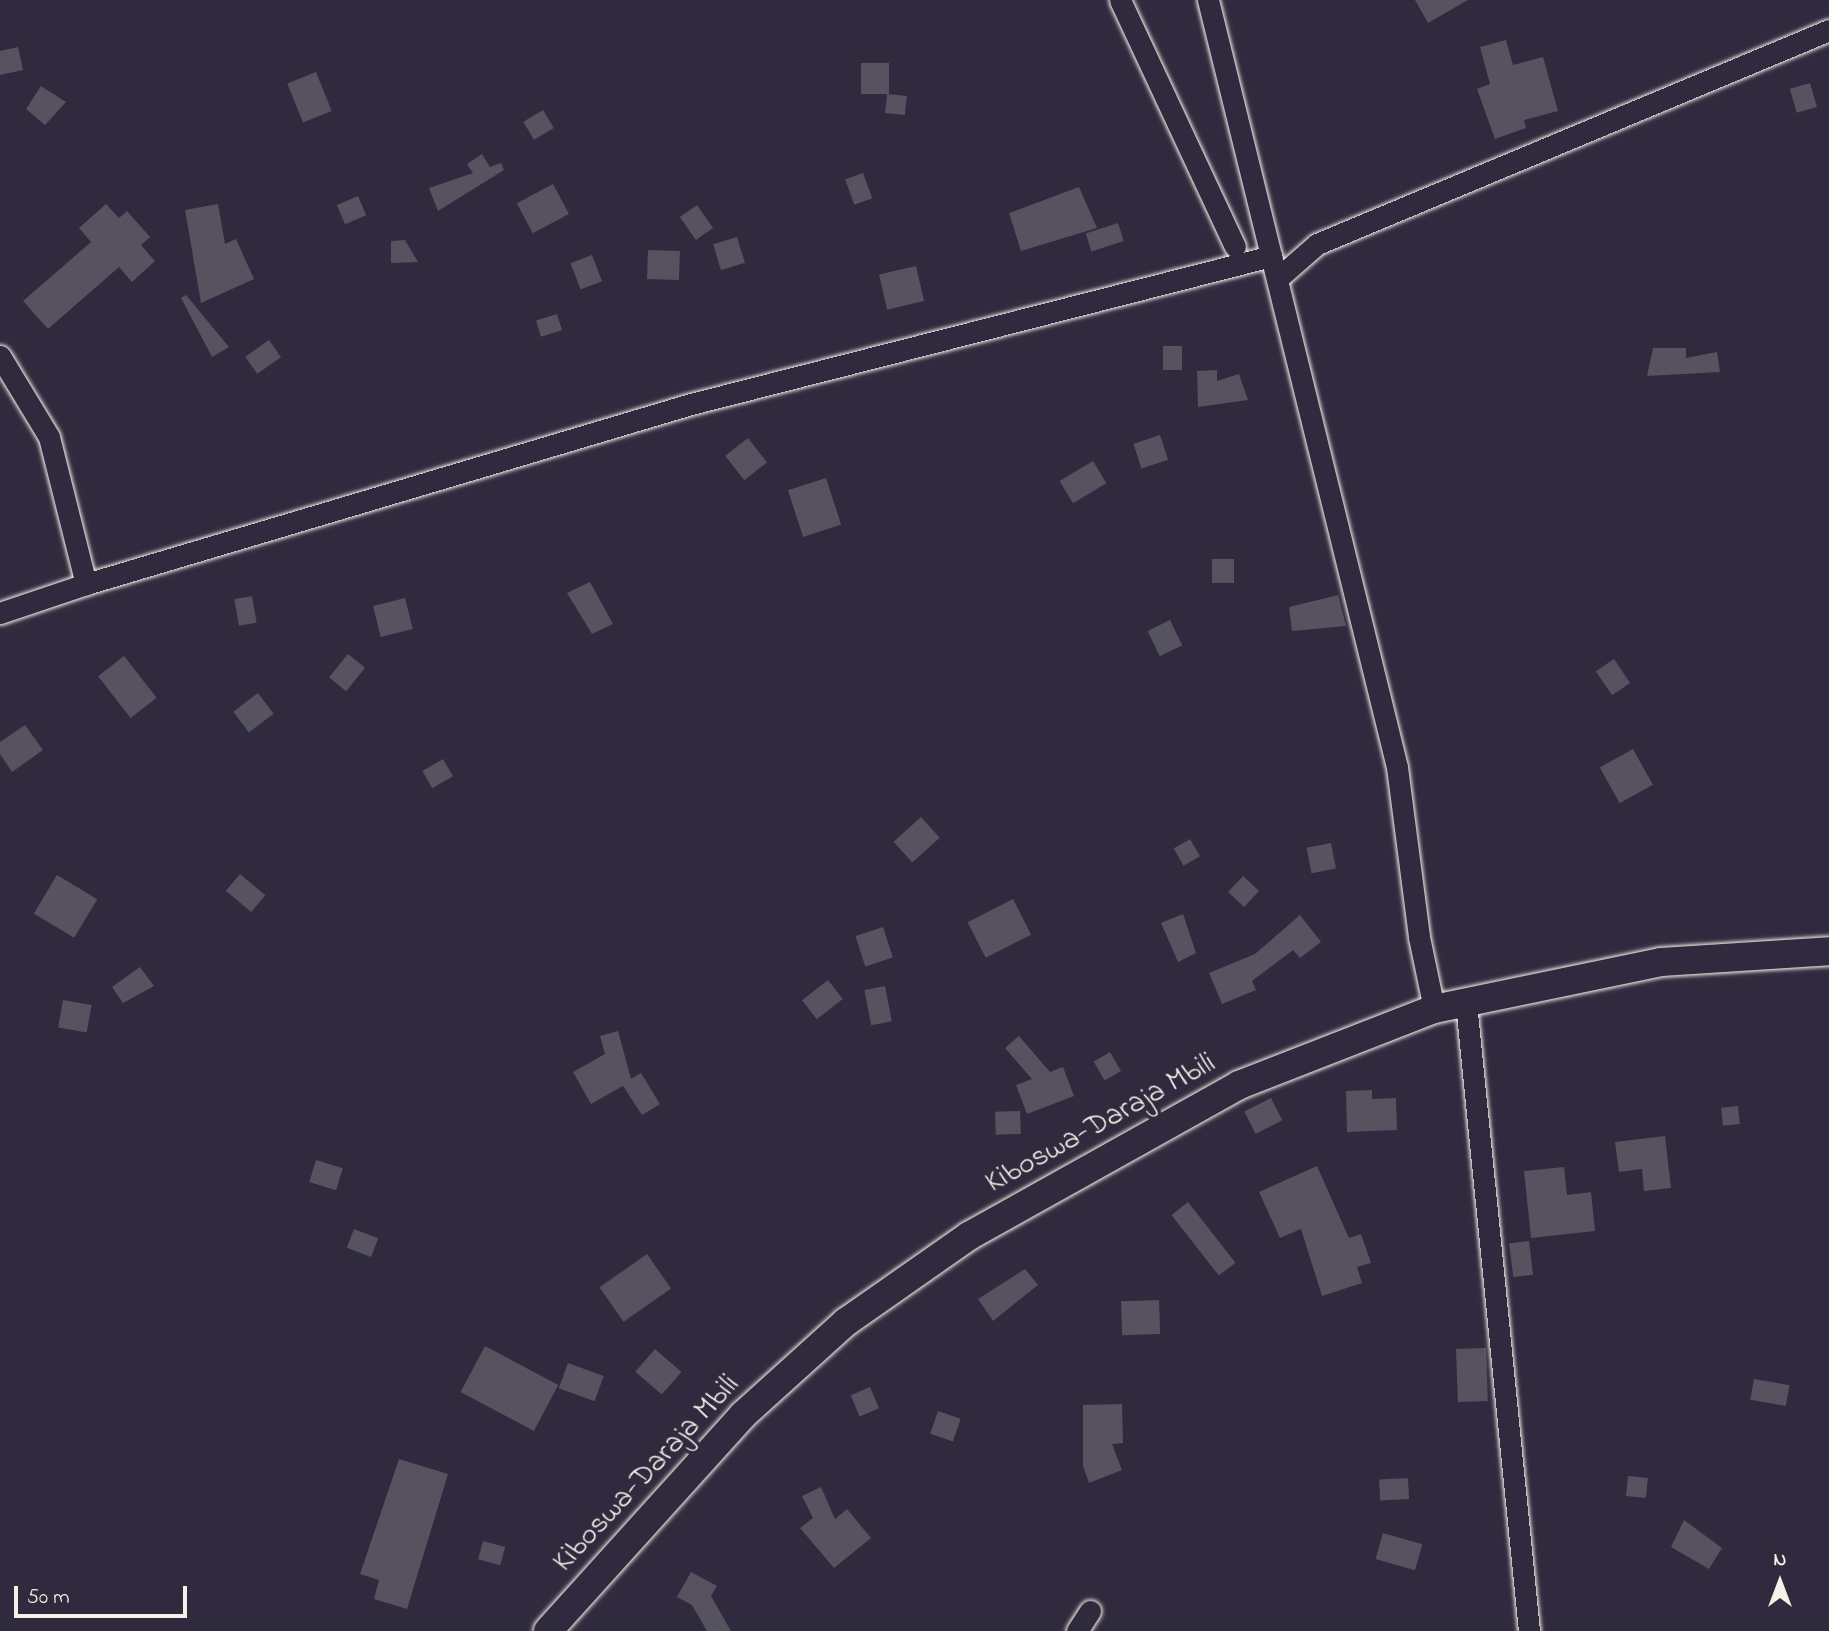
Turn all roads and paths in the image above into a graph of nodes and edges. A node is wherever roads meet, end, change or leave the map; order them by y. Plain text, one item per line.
1 (1120, 0) edge
2 (1208, 0) edge
3 (1829, 30) edge
4 (1236, 247) dead end
5 (1271, 256) junction
6 (1277, 279) junction
7 (0, 356) edge
8 (86, 584) junction
9 (0, 613) edge
10 (1829, 951) edge
11 (1466, 1003) junction
12 (1434, 1009) junction
13 (1090, 1611) dead end
14 (548, 1631) edge
15 (1077, 1631) edge
16 (1529, 1631) edge

1 - 4 street
2 - 5 street
3 - 6 street
5 - 6 street
5 - 8 street
6 - 12 street
7 - 8 street
8 - 9 street
10 - 11 main road, Kiboswa-Daraja Mbili
11 - 12 main road, Kiboswa-Daraja Mbili
11 - 16 street
12 - 14 main road, Kiboswa-Daraja Mbili
13 - 15 street

